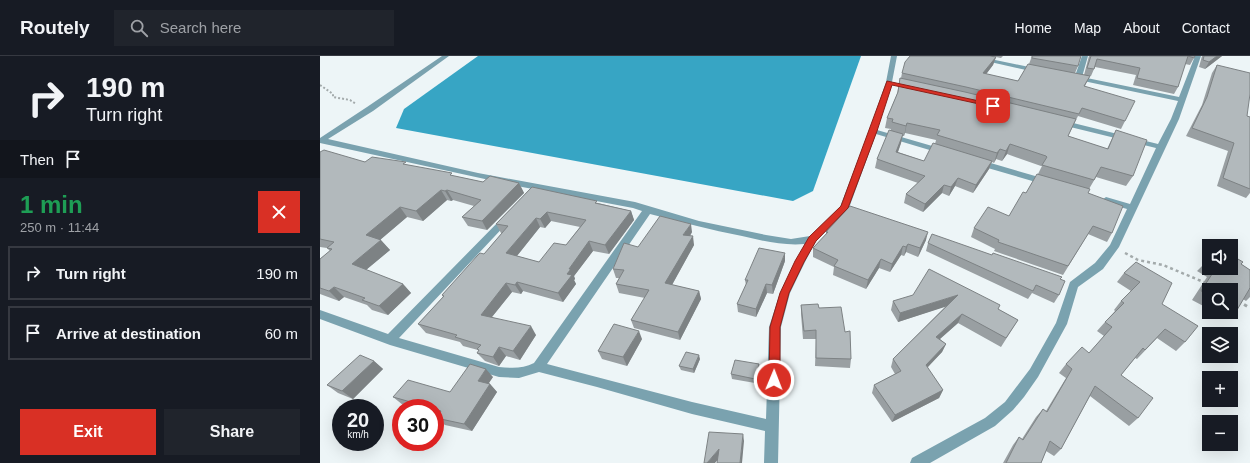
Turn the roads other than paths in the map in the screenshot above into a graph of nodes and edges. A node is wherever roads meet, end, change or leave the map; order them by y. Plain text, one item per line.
1 (446, 56) edge
2 (894, 56) edge
3 (967, 56) edge
4 (1085, 56) edge
5 (1198, 56) edge
6 (1047, 72) edge
7 (1070, 77) edge
8 (1078, 78) junction
9 (1182, 100) junction
10 (1054, 120) edge
11 (873, 131) junction
12 (321, 141) edge
13 (1161, 147) junction
14 (950, 154) edge
15 (965, 158) edge
16 (1056, 186) edge
17 (536, 188) junction
18 (1094, 197) edge
19 (526, 199) edge
20 (1133, 208) junction
21 (515, 210) edge
22 (648, 210) junction
23 (813, 239) junction
24 (320, 314) edge
25 (390, 340) junction
26 (538, 367) junction
27 (773, 427) junction
28 (772, 463) edge
29 (918, 463) edge

1 - 12 street
2 - 11 street
3 - 6 street
4 - 8 street
5 - 9 street
7 - 8 street
8 - 9 street
9 - 13 street
10 - 13 street
11 - 14 street
11 - 23 street
12 - 17 street
13 - 20 street
15 - 16 street
17 - 19 street
17 - 22 street
18 - 20 street
20 - 29 street
21 - 25 street
22 - 23 street
22 - 26 street
23 - 27 street
24 - 25 street
25 - 26 street
26 - 27 street
27 - 28 street

